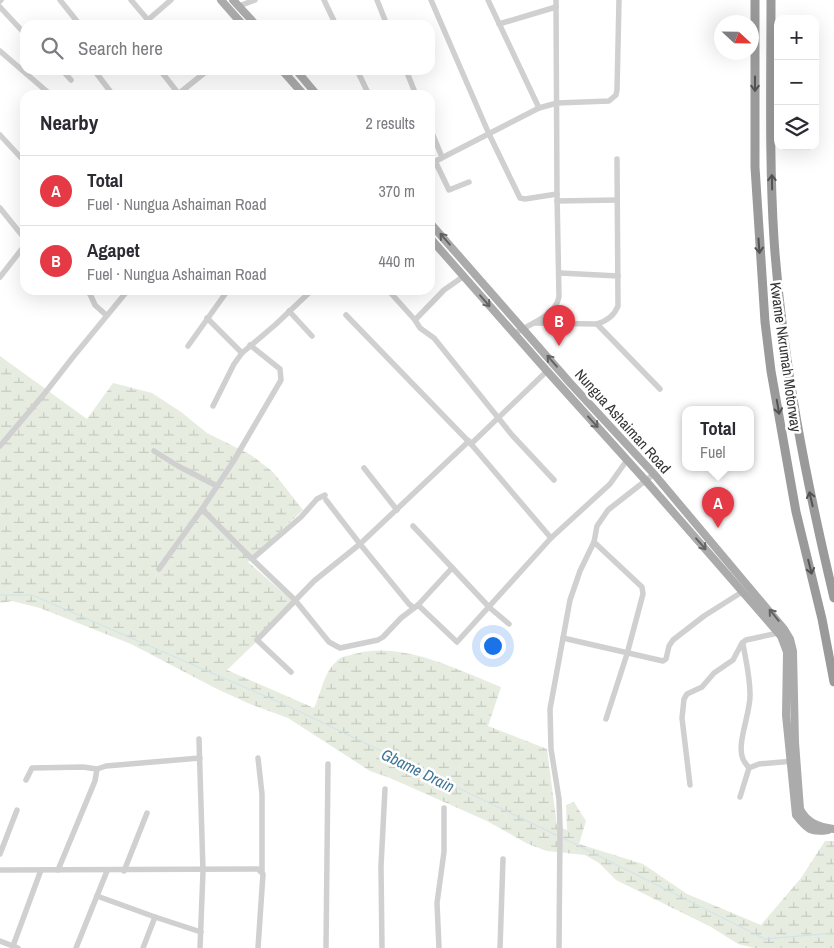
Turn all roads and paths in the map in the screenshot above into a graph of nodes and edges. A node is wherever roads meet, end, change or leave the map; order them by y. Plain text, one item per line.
1 (60, 0) edge
2 (131, 0) edge
3 (171, 0) edge
4 (221, 0) edge
5 (234, 0) edge
6 (255, 0) edge
7 (324, 0) edge
8 (377, 0) edge
9 (431, 0) edge
10 (488, 0) edge
11 (556, 0) edge
12 (620, 0) edge
13 (755, 0) edge
14 (771, 0) edge
15 (0, 6) edge
16 (240, 6) junction
17 (556, 7) junction
18 (76, 20) edge
19 (148, 20) joint
20 (239, 20) edge
21 (252, 20) edge
22 (334, 20) edge
23 (386, 20) edge
24 (499, 24) junction
25 (20, 28) edge
26 (0, 51) edge
27 (20, 68) edge
28 (28, 75) edge
29 (66, 75) edge
30 (98, 75) edge
31 (164, 75) edge
32 (202, 75) edge
33 (286, 75) edge
34 (300, 75) edge
35 (359, 75) edge
36 (408, 75) edge
37 (71, 80) dead end
38 (45, 90) edge
39 (109, 90) edge
40 (174, 90) edge
41 (182, 90) edge
42 (300, 90) edge
43 (313, 90) edge
44 (367, 90) edge
45 (414, 90) edge
46 (557, 103) junction
47 (539, 108) junction
48 (489, 134) junction
49 (0, 135) edge
50 (435, 140) edge
51 (20, 157) edge
52 (442, 157) junction
53 (617, 159) dead end
54 (435, 160) edge
55 (435, 167) edge
56 (469, 182) dead end
57 (557, 194) junction
58 (617, 200) junction
59 (557, 201) junction
60 (0, 208) edge
61 (435, 229) edge
62 (20, 233) edge
63 (435, 244) edge
64 (20, 253) edge
65 (0, 262) edge
66 (7, 267) junction
67 (560, 273) junction
68 (464, 276) junction
69 (618, 276) junction
70 (0, 277) edge
71 (90, 295) edge
72 (124, 295) edge
73 (224, 295) edge
74 (307, 295) edge
75 (392, 295) edge
76 (289, 311) junction
77 (106, 315) junction
78 (346, 316) dead end
79 (207, 318) junction
80 (415, 320) junction
81 (534, 323) junction
82 (597, 324) junction
83 (522, 328) junction
84 (514, 334) junction
85 (312, 336) dead end
86 (250, 345) junction
87 (188, 346) dead end
88 (242, 353) junction
89 (547, 371) junction
90 (660, 389) dead end
91 (213, 406) dead end
92 (498, 417) junction
93 (470, 442) junction
94 (0, 446) edge
95 (154, 451) dead end
96 (627, 460) junction
97 (364, 468) dead end
98 (654, 474) junction
99 (554, 480) dead end
100 (646, 481) junction
101 (217, 486) junction
102 (202, 508) junction
103 (397, 510) junction
104 (413, 526) dead end
105 (551, 538) junction
106 (594, 542) junction
107 (360, 544) junction
108 (252, 559) junction
109 (159, 568) dead end
110 (452, 568) junction
111 (742, 592) junction
112 (834, 598) edge
113 (295, 600) junction
114 (416, 606) junction
115 (490, 608) junction
116 (509, 624) dead end
117 (778, 633) junction
118 (563, 638) junction
119 (742, 642) junction
120 (627, 654) junction
121 (291, 672) dead end
122 (834, 682) edge
123 (606, 719) dead end
124 (199, 739) dead end
125 (200, 758) junction
126 (258, 758) dead end
127 (793, 760) junction
128 (328, 764) dead end
129 (749, 768) junction
130 (97, 769) junction
131 (26, 780) dead end
132 (690, 785) dead end
133 (385, 789) dead end
134 (740, 797) dead end
135 (444, 808) dead end
136 (17, 810) dead end
137 (147, 813) dead end
138 (834, 829) edge
139 (0, 854) edge
140 (503, 859) dead end
141 (0, 870) edge
142 (41, 870) junction
143 (58, 870) junction
144 (108, 870) junction
145 (124, 870) junction
146 (203, 871) junction
147 (262, 871) junction
148 (97, 896) junction
149 (155, 917) junction
150 (201, 932) junction
151 (0, 941) edge
152 (16, 947) edge
153 (76, 948) edge
154 (143, 948) edge
155 (200, 948) edge
156 (258, 948) edge
157 (326, 948) edge
158 (382, 948) edge
159 (438, 948) edge
160 (500, 948) edge
161 (558, 948) edge

1 - 18 street
2 - 19 street
3 - 19 street
4 - 20 main road
5 - 16 main road
6 - 16 street
7 - 22 street
8 - 23 street
9 - 48 street
10 - 24 street
11 - 17 street
12 - 46 street
13 -> 122 highway, Kwame Nkrumah Motorway
112 -> 14 highway, Kwame Nkrumah Motorway
15 - 25 street
16 - 21 main road
17 - 24 street
17 - 46 street
24 - 47 street
26 - 27 street
28 - 38 street
29 - 37 street
30 - 39 street
31 - 40 street
32 - 41 street
33 - 42 main road
34 - 43 main road
35 - 44 street
36 - 45 street
46 - 47 street
46 - 57 street
47 - 48 street
48 - 52 street
48 - 57 street
49 - 51 street
50 - 52 street
52 - 54 street
53 - 58 street
55 - 56 street
57 - 59 street
58 - 59 street
58 - 69 street
59 - 67 street
60 - 62 street
83 -> 61 main road, Nungua Ashaiman Road
63 - 68 main road, Nungua Ashaiman Road
64 - 66 street
65 - 66 street
66 - 70 street
67 - 69 street
67 - 81 street
68 - 80 street
68 -> 84 main road, Nungua Ashaiman Road
69 - 82 street
71 - 77 street
72 - 77 street
73 - 79 street
74 - 76 street
75 - 80 street
76 - 85 street
76 - 86 street
77 - 94 street
78 - 93 street
79 - 87 street
79 - 88 street
80 - 92 street
81 - 82 street
81 - 83 street
82 - 90 street
83 - 84 street
98 -> 83 main road, Nungua Ashaiman Road
84 - 89 main road, Nungua Ashaiman Road
86 - 88 street
86 - 101 street
88 - 91 street
89 - 92 street
89 -> 96 main road, Nungua Ashaiman Road
92 - 93 street
92 - 99 street
93 - 103 street
93 - 105 street
95 - 101 street
96 - 100 main road, Nungua Ashaiman Road
96 - 105 street
97 - 103 street
98 - 100 street
127 -> 98 main road, Nungua Ashaiman Road
100 - 106 street
100 -> 111 main road, Nungua Ashaiman Road
101 - 102 street
102 - 108 street
102 - 109 street
103 - 107 street
104 - 110 street
105 - 115 street
106 - 118 street
106 - 120 street
107 - 108 street
107 - 113 street
107 - 114 street
108 - 113 street
110 - 114 street
110 - 115 street
111 - 117 main road, Nungua Ashaiman Road
111 - 120 street
113 - 114 street
113 - 121 street
114 - 115 street
115 - 116 street
117 - 119 street
117 - 127 main road, Nungua Ashaiman Road
118 - 120 street
118 - 161 street
119 - 129 street
119 - 132 street
120 - 123 street
124 - 125 street
125 - 130 street
125 - 146 street
126 - 147 street
127 - 129 street
127 - 138 main road, Nungua Ashaiman Road
128 - 157 street
129 - 134 street
130 - 131 street
130 - 143 street
133 - 158 street
135 - 159 street
136 - 139 street
137 - 145 street
140 - 160 street
141 - 142 street
142 - 143 street
142 - 152 street
143 - 144 street
144 - 145 street
144 - 148 street
145 - 146 street
146 - 147 street
146 - 150 street
147 - 156 street
148 - 149 street
148 - 153 street
149 - 150 street
149 - 154 street
150 - 155 street
151 - 152 street

